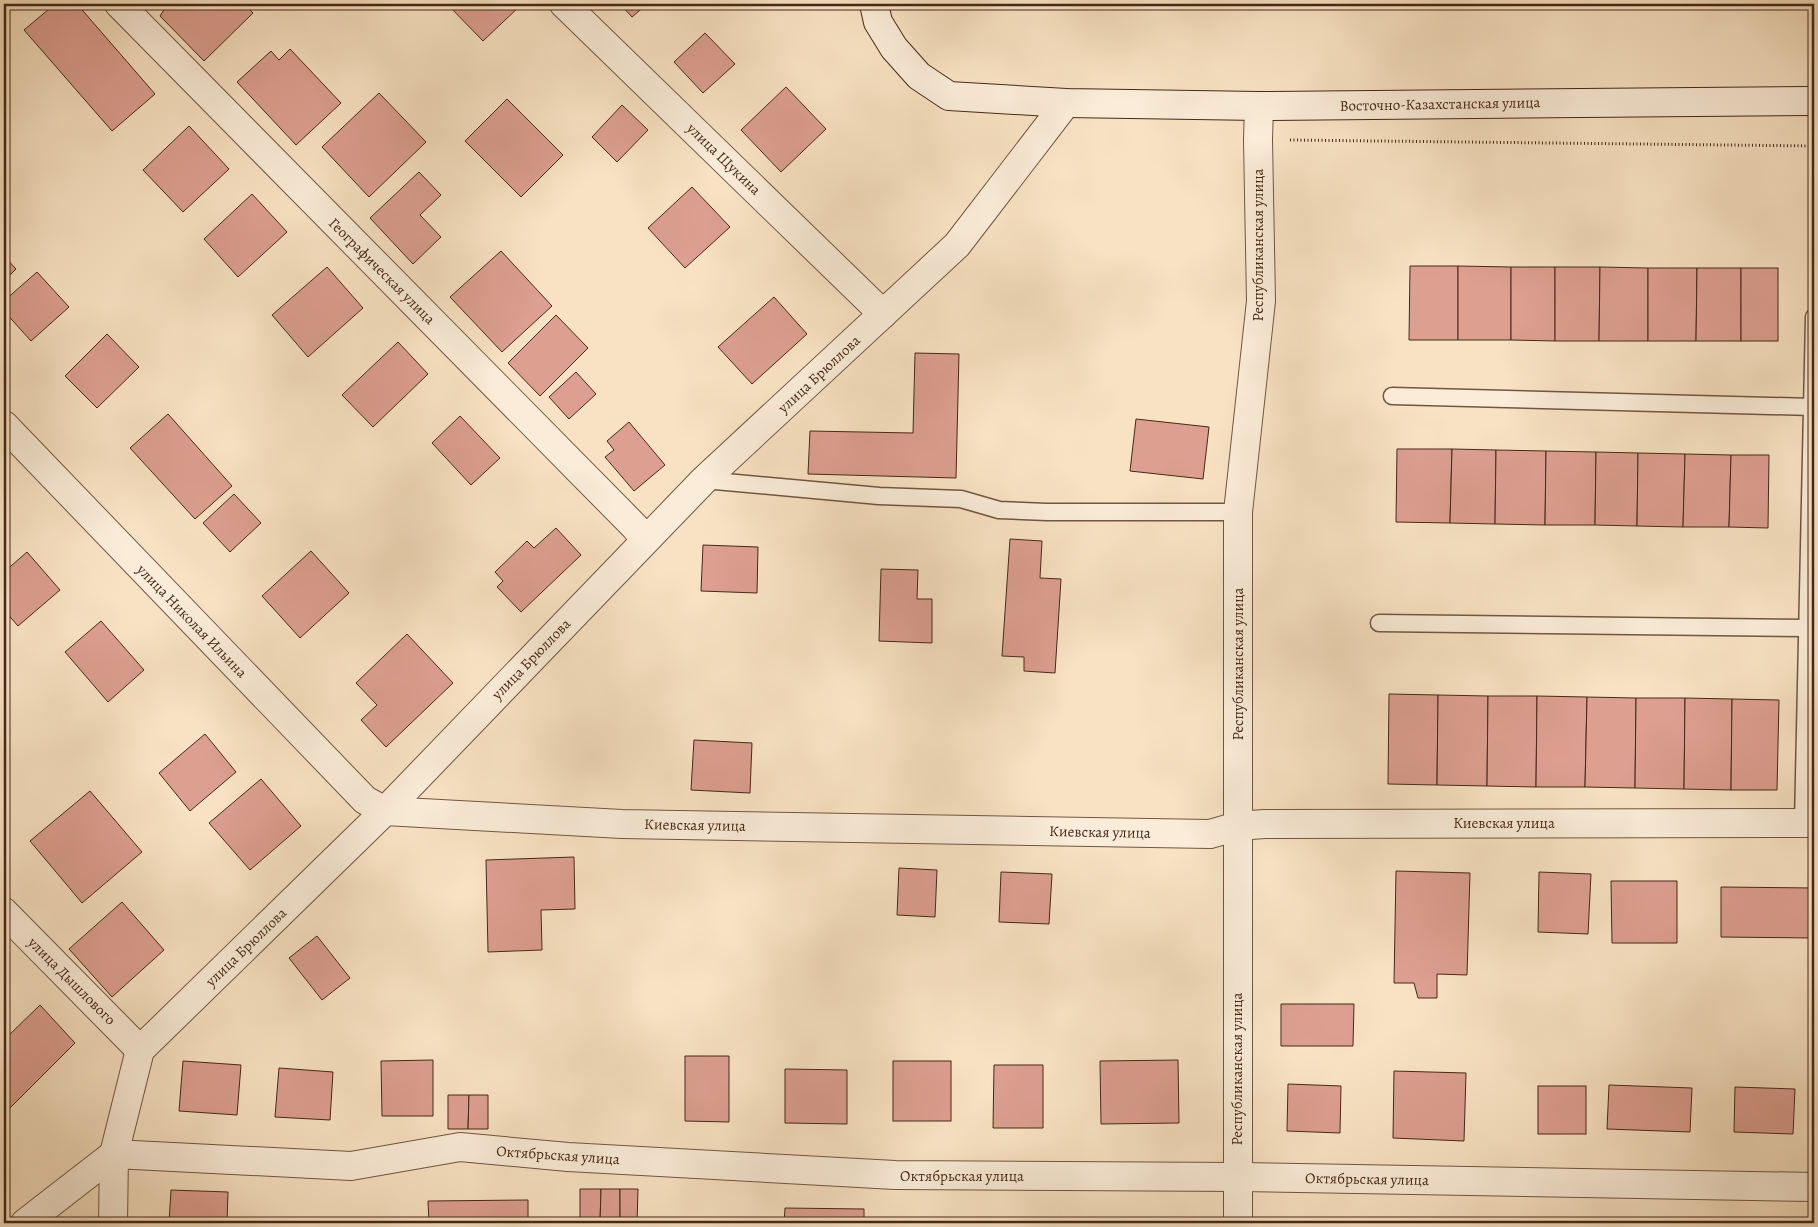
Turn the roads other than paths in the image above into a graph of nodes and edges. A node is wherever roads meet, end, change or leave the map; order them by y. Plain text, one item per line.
1 (119, 4) edge
2 (564, 4) edge
3 (874, 4) edge
4 (1814, 101) edge
5 (1066, 103) junction
6 (1259, 106) junction
7 (883, 314) junction
8 (1814, 317) edge
9 (1392, 396) dead end
10 (1812, 406) junction
11 (4, 426) edge
12 (704, 480) junction
13 (1238, 512) junction
14 (645, 540) junction
15 (1380, 622) dead end
16 (1807, 628) junction
17 (385, 811) junction
18 (1809, 823) edge
19 (1238, 826) junction
20 (4, 912) edge
21 (140, 1050) junction
22 (114, 1154) junction
23 (1238, 1177) junction
24 (1814, 1187) edge
25 (25, 1223) edge
26 (114, 1223) edge
27 (1238, 1223) edge

1 - 14 street, Географическая улица
2 - 7 street, улица Щукина
3 - 5 street, Восточно-Казахстанская улица
4 - 6 street, Восточно-Казахстанская улица
5 - 6 street, Восточно-Казахстанская улица
5 - 7 street, улица Брюллова
6 - 13 street, Республиканская улица
7 - 12 street, улица Брюллова
8 - 10 lane
9 - 10 lane
10 - 16 lane
11 - 17 street, улица Николая Ильина
12 - 13 lane
12 - 14 street, улица Брюллова
13 - 19 street, Республиканская улица
14 - 17 street, улица Брюллова
15 - 16 lane
16 - 18 lane
17 - 19 street, Киевская улица
17 - 21 street, улица Брюллова
18 - 19 street, Киевская улица
19 - 23 street, Республиканская улица
20 - 21 street, улица Дышлового
21 - 22 street
22 - 23 street, Октябрьская улица
22 - 25 street
22 - 26 street
23 - 24 street, Октябрьская улица
23 - 27 street, Республиканская улица

